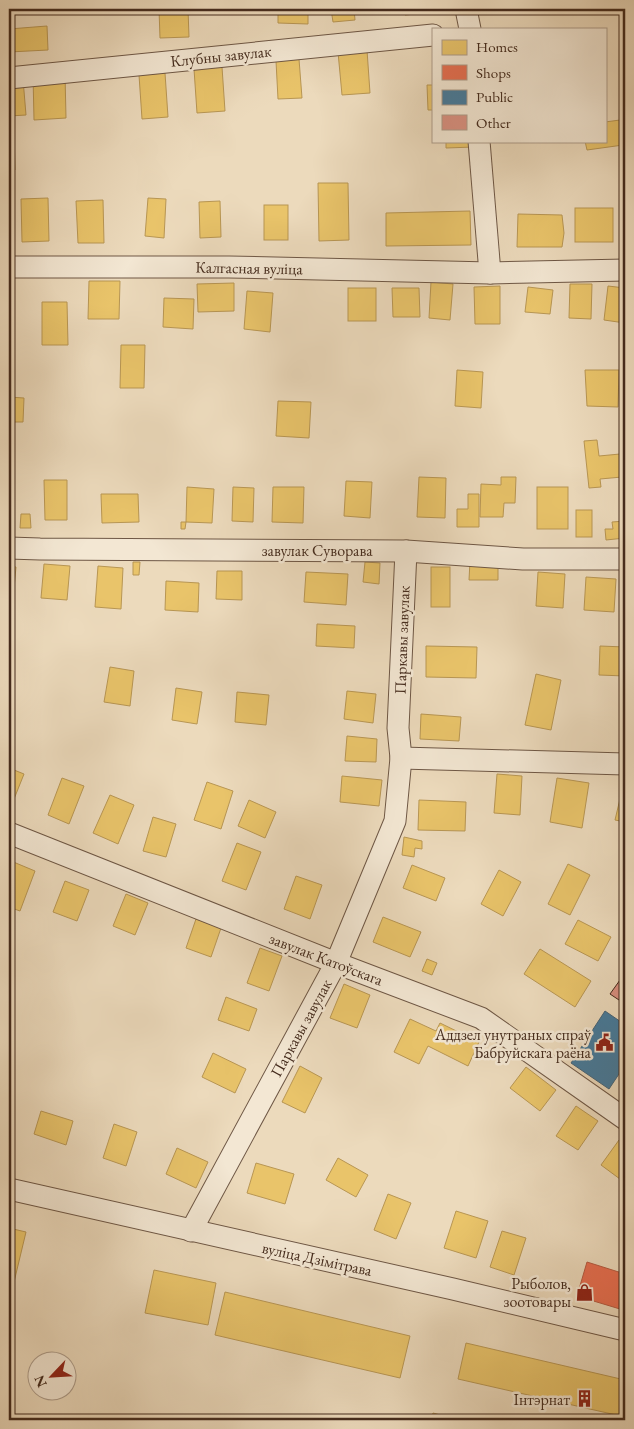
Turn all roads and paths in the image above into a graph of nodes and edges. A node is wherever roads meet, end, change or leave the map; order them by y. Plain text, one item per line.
1 (466, 9) edge
2 (470, 28) edge
3 (432, 35) edge
4 (9, 78) edge
5 (479, 142) edge
6 (9, 267) edge
7 (625, 270) edge
8 (490, 273) junction
9 (9, 548) edge
10 (406, 551) junction
11 (625, 559) edge
12 (401, 758) junction
13 (625, 764) edge
14 (9, 834) edge
15 (336, 963) junction
16 (625, 1119) edge
17 (9, 1189) edge
18 (191, 1231) junction
19 (625, 1330) edge

1 - 2 street
3 - 4 street, Клубны завулак
5 - 8 street
6 - 8 street, Калгасная вуліца
7 - 8 street, Калгасная вуліца
9 - 10 street, завулак Суворава
10 - 11 street, завулак Суворава
10 - 12 street, Паркавы завулак
12 - 13 street
12 - 15 street, Паркавы завулак
14 - 15 street, завулак Катоўскага
15 - 16 street, завулак Катоўскага
15 - 18 street, Паркавы завулак
17 - 18 street, вуліца Дзімітрава
18 - 19 street, вуліца Дзімітрава

